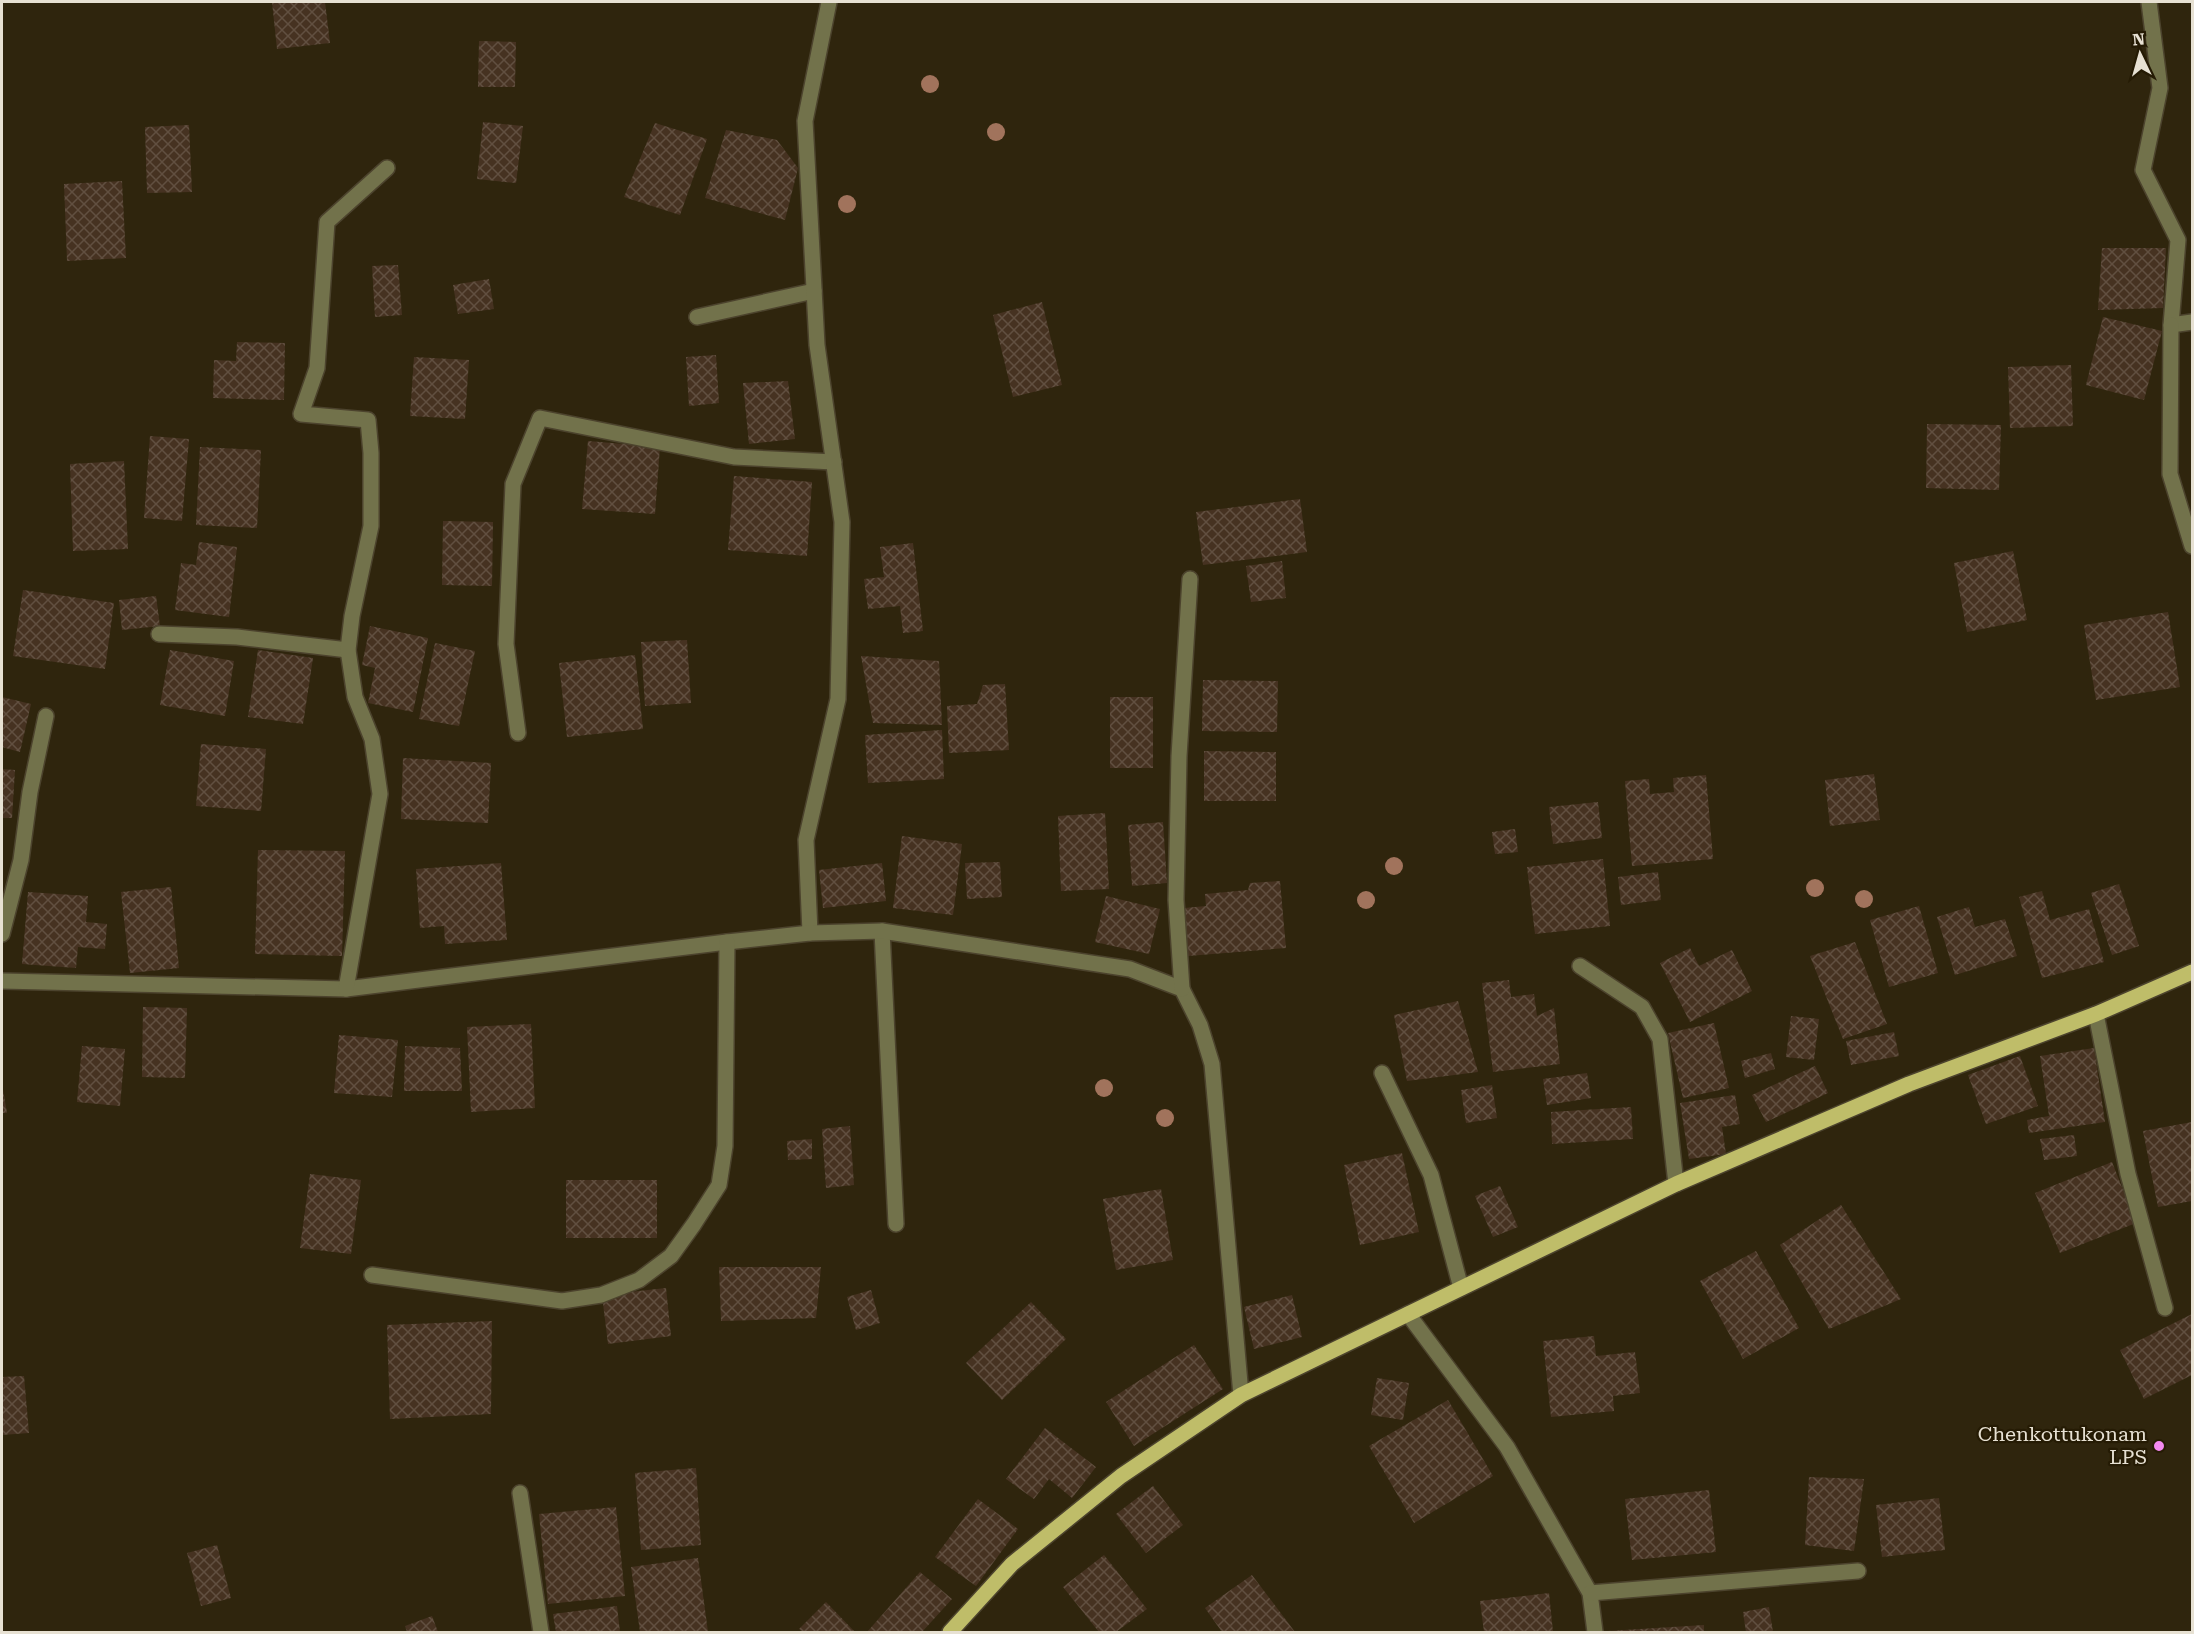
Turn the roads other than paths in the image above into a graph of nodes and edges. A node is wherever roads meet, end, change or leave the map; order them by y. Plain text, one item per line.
1 (829, 2) edge
2 (2149, 2) edge
3 (387, 168) dead end
4 (814, 291) junction
5 (697, 317) dead end
6 (2193, 322) edge
7 (2171, 325) junction
8 (834, 462) junction
9 (2193, 546) edge
10 (1190, 579) dead end
11 (159, 634) dead end
12 (348, 650) junction
13 (46, 716) dead end
14 (518, 733) dead end
15 (882, 932) junction
16 (810, 933) junction
17 (2, 934) edge
18 (727, 942) junction
19 (1580, 966) dead end
20 (2193, 972) edge
21 (2, 981) edge
22 (346, 989) junction
23 (1182, 989) junction
24 (2096, 1014) junction
25 (1382, 1073) dead end
26 (1676, 1184) junction
27 (896, 1224) dead end
28 (372, 1275) dead end
29 (1461, 1288) junction
30 (2164, 1308) dead end
31 (1408, 1314) junction
32 (1241, 1395) junction
33 (520, 1493) dead end
34 (1858, 1571) dead end
35 (1590, 1593) junction
36 (541, 1632) edge
37 (950, 1632) edge
38 (1594, 1632) edge

1 - 4 street
2 - 7 street
3 - 12 street
4 - 5 street
4 - 8 street
6 - 7 street
7 - 9 street
8 - 14 street
8 - 16 street
10 - 23 street
11 - 12 street
12 - 22 street
13 - 17 street
15 - 16 street
15 - 23 street
15 - 27 street
16 - 18 street
18 - 22 street
18 - 28 street
19 - 26 street
20 - 24 main road
21 - 22 street
23 - 32 street
24 - 26 main road
24 - 30 street
25 - 29 street
26 - 29 main road
29 - 31 main road
31 - 32 main road
31 - 35 street
32 - 37 main road
33 - 36 street
34 - 35 street
35 - 38 street

